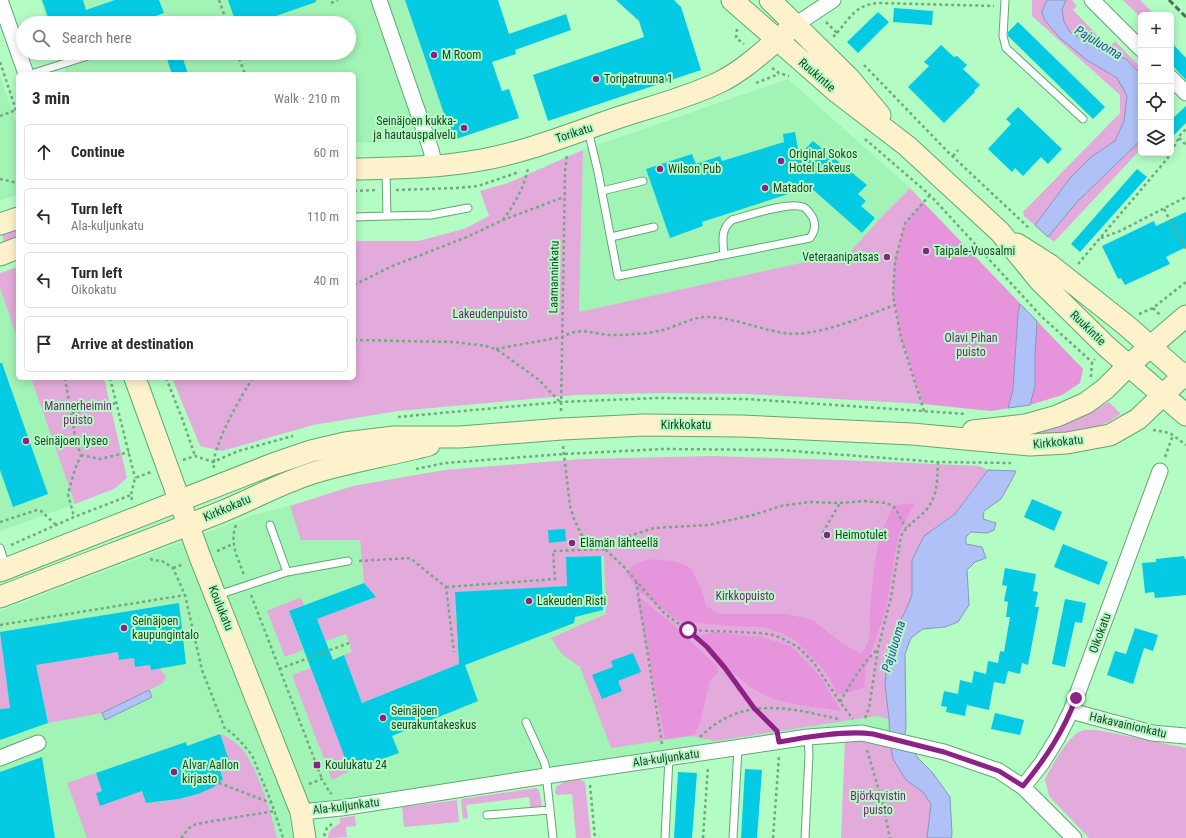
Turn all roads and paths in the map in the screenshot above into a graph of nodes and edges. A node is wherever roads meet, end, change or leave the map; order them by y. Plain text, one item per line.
1 (0, 0) edge
2 (219, 0) edge
3 (338, 0) edge
4 (379, 0) edge
5 (732, 0) edge
6 (770, 0) edge
7 (833, 0) edge
8 (1092, 0) edge
9 (1005, 2) edge
10 (331, 3) dead end
11 (815, 12) junction
12 (225, 16) edge
13 (735, 25) dead end
14 (795, 25) junction
15 (837, 33) junction
16 (777, 40) junction
17 (837, 40) dead end
18 (16, 46) edge
19 (1140, 48) edge
20 (758, 56) junction
21 (21, 60) edge
22 (75, 60) edge
23 (240, 60) edge
24 (860, 61) dead end
25 (0, 62) edge
26 (25, 72) edge
27 (37, 72) edge
28 (244, 72) edge
29 (794, 77) dead end
30 (1174, 81) edge
31 (1186, 93) edge
32 (16, 110) joint
33 (0, 116) edge
34 (1083, 119) dead end
35 (588, 128) junction
36 (1186, 129) edge
37 (1179, 138) junction
38 (865, 139) dead end
39 (1186, 145) edge
40 (907, 146) junction
41 (1174, 147) edge
42 (958, 150) dead end
43 (567, 152) dead end
44 (953, 156) junction
45 (1169, 156) edge
46 (435, 167) junction
47 (386, 168) junction
48 (528, 168) dead end
49 (356, 169) edge
50 (0, 179) edge
51 (643, 181) dead end
52 (16, 183) edge
53 (602, 191) junction
54 (930, 195) junction
55 (564, 197) junction
56 (1186, 197) edge
57 (468, 208) dead end
58 (1164, 209) junction
59 (387, 216) junction
60 (356, 217) edge
61 (16, 219) edge
62 (503, 220) junction
63 (0, 224) edge
64 (654, 227) dead end
65 (1000, 232) junction
66 (1035, 234) dead end
67 (611, 237) junction
68 (1100, 238) junction
69 (16, 249) edge
70 (1186, 250) edge
71 (0, 255) edge
72 (724, 256) junction
73 (1076, 265) dead end
74 (1186, 282) edge
75 (356, 284) edge
76 (895, 305) junction
77 (1153, 308) dead end
78 (1186, 316) edge
79 (562, 337) junction
80 (356, 340) edge
81 (1150, 348) junction
82 (496, 349) junction
83 (1129, 365) junction
84 (1185, 376) edge
85 (65, 380) edge
86 (110, 380) edge
87 (135, 380) edge
88 (167, 380) edge
89 (252, 380) edge
90 (1094, 383) junction
91 (1163, 395) junction
92 (560, 402) junction
93 (116, 403) junction
94 (924, 411) junction
95 (72, 413) junction
96 (969, 414) dead end
97 (1186, 415) edge
98 (1138, 418) junction
99 (912, 434) junction
100 (1173, 435) junction
101 (460, 438) junction
102 (1186, 445) edge
103 (129, 452) junction
104 (564, 454) junction
105 (81, 455) junction
106 (195, 456) dead end
107 (938, 462) junction
108 (1018, 463) dead end
109 (409, 470) dead end
110 (1160, 471) joint
111 (136, 478) dead end
112 (220, 484) junction
113 (179, 501) junction
114 (840, 503) junction
115 (74, 517) junction
116 (138, 517) junction
117 (236, 518) junction
118 (0, 522) edge
119 (56, 525) junction
120 (188, 525) junction
121 (270, 525) dead end
122 (906, 528) junction
123 (823, 538) dead end
124 (146, 541) junction
125 (605, 549) junction
126 (2, 559) edge
127 (348, 561) joint
128 (287, 572) junction
129 (636, 580) junction
130 (248, 585) junction
131 (446, 587) junction
132 (185, 595) junction
133 (216, 596) junction
134 (0, 597) edge
135 (0, 625) edge
136 (688, 630) junction
137 (349, 643) dead end
138 (878, 649) junction
139 (454, 652) dead end
140 (279, 669) junction
141 (840, 702) junction
142 (1071, 711) junction
143 (526, 722) dead end
144 (859, 728) junction
145 (708, 729) dead end
146 (1186, 736) edge
147 (808, 737) junction
148 (779, 742) junction
149 (38, 743) dead end
150 (738, 748) junction
151 (665, 751) junction
152 (708, 752) junction
153 (0, 758) edge
154 (588, 769) junction
155 (546, 776) junction
156 (322, 779) dead end
157 (219, 783) dead end
158 (1023, 786) junction
159 (272, 804) junction
160 (550, 810) junction
161 (274, 811) junction
162 (301, 812) junction
163 (487, 815) dead end
164 (182, 838) edge
165 (283, 838) edge
166 (305, 838) edge
167 (552, 838) edge
168 (595, 838) edge
169 (665, 838) edge
170 (703, 838) edge
171 (733, 838) edge
172 (773, 838) edge
173 (805, 838) edge
174 (890, 838) edge
175 (1074, 838) edge

1 - 18 street
2 - 12 path
3 - 10 path
4 - 46 street
5 - 16 main road, Ruukintie
6 - 14 main road, Ruukintie
7 - 11 street
8 - 19 street
9 - 15 path
9 - 34 lane
11 - 14 street
11 - 15 path
13 - 20 path
14 - 16 main road, Torikatu
14 - 40 main road, Ruukintie
15 - 17 path
16 - 20 main road, Torikatu
16 - 40 main road, Ruukintie
20 - 29 path
20 - 35 main road, Torikatu
21 - 26 street
22 - 27 lane
23 - 28 path
24 - 44 path
25 - 32 path
30 - 31 street
32 - 33 path
35 - 46 main road, Torikatu
35 - 53 lane
36 - 37 path
37 - 39 path
37 - 41 path
38 - 54 path
40 - 65 main road, Ruukintie
42 - 44 path
43 - 55 path, Laamanninkatu
44 - 66 path
45 - 68 path
46 - 47 main road, Torikatu
47 - 49 main road, Torikatu
47 - 59 lane
48 - 62 path
50 - 52 path
51 - 53 lane
53 - 67 lane
54 - 76 path
54 - 90 path
55 - 62 path
55 - 79 path, Laamanninkatu
56 - 58 path
57 - 59 lane
58 - 68 path
58 - 70 path
59 - 60 lane
61 - 63 main road
62 - 75 path
64 - 67 lane
65 - 81 main road, Ruukintie
65 - 83 main road, Ruukintie
67 - 72 lane
68 - 73 path
69 - 71 main road
72 - 72 lane
74 - 77 path
76 - 79 path
76 - 94 path
78 - 81 main road, Kirkkokatu
79 - 82 path
79 - 92 path, Laamanninkatu
80 - 82 path
81 - 83 main road, Kirkkokatu
81 - 84 main road, Ruukintie
82 - 92 path
83 - 90 main road, Kirkkokatu
83 - 91 main road, Ruukintie
84 - 91 main road, Kirkkokatu
85 - 95 path
86 - 93 path
87 - 113 main road, Koulukatu
88 - 106 path
89 - 112 path
90 - 99 main road, Kirkkokatu
91 - 97 main road, Ruukintie
91 - 98 main road, Kirkkokatu
92 - 94 path
93 - 95 path
93 - 103 path
94 - 96 path
95 - 105 path
98 - 99 main road, Kirkkokatu
98 - 100 path
99 - 101 main road, Kirkkokatu
100 - 102 path
100 - 110 path
101 - 112 main road, Kirkkokatu
101 - 117 main road, Kirkkokatu
103 - 105 path
103 - 111 path
104 - 107 path
104 - 109 path
104 - 125 path
105 - 115 path
107 - 108 path
107 - 122 path
110 - 142 street, Oikokatu
112 - 113 main road, Kirkkokatu
113 - 116 main road, Kirkkokatu
113 - 120 main road, Koulukatu
114 - 122 path
114 - 123 path
114 - 125 path
115 - 116 path
115 - 119 path
116 - 126 main road, Kirkkokatu
117 - 120 main road, Kirkkokatu
117 - 130 path
118 - 119 path
119 - 126 path
120 - 124 main road, Kirkkokatu
120 - 133 main road, Koulukatu
121 - 128 lane
122 - 138 path
124 - 132 path
124 - 134 main road, Kirkkokatu
125 - 129 path
125 - 131 path
127 - 128 lane
127 - 131 path
128 - 130 lane
129 - 136 path
129 - 151 path
130 - 133 lane
130 - 140 path
131 - 139 path
132 - 135 path
132 - 159 path
133 - 162 main road, Koulukatu
136 - 141 path
136 - 148 path
137 - 140 path
138 - 141 path
138 - 144 path
140 - 156 path
141 - 144 path
142 - 146 street, Hakavainionkatu
142 - 158 street, Oikokatu
143 - 155 lane
144 - 147 street, Ala-kuljunkatu
144 - 158 street, Ala-kuljunkatu
144 - 174 path
145 - 152 path
147 - 148 street, Ala-kuljunkatu
147 - 173 lane
148 - 150 street, Ala-kuljunkatu
148 - 172 path
149 - 153 street
150 - 152 street, Ala-kuljunkatu
150 - 171 lane
151 - 152 street, Ala-kuljunkatu
151 - 154 street, Ala-kuljunkatu
151 - 169 lane
152 - 170 path
154 - 155 street, Ala-kuljunkatu
154 - 168 path
155 - 160 lane
155 - 162 street, Ala-kuljunkatu
157 - 159 path
158 - 175 street, Ala-kuljunkatu
159 - 161 path
160 - 163 lane
160 - 167 lane
161 - 164 path
161 - 165 path
162 - 166 main road, Koulukatu

